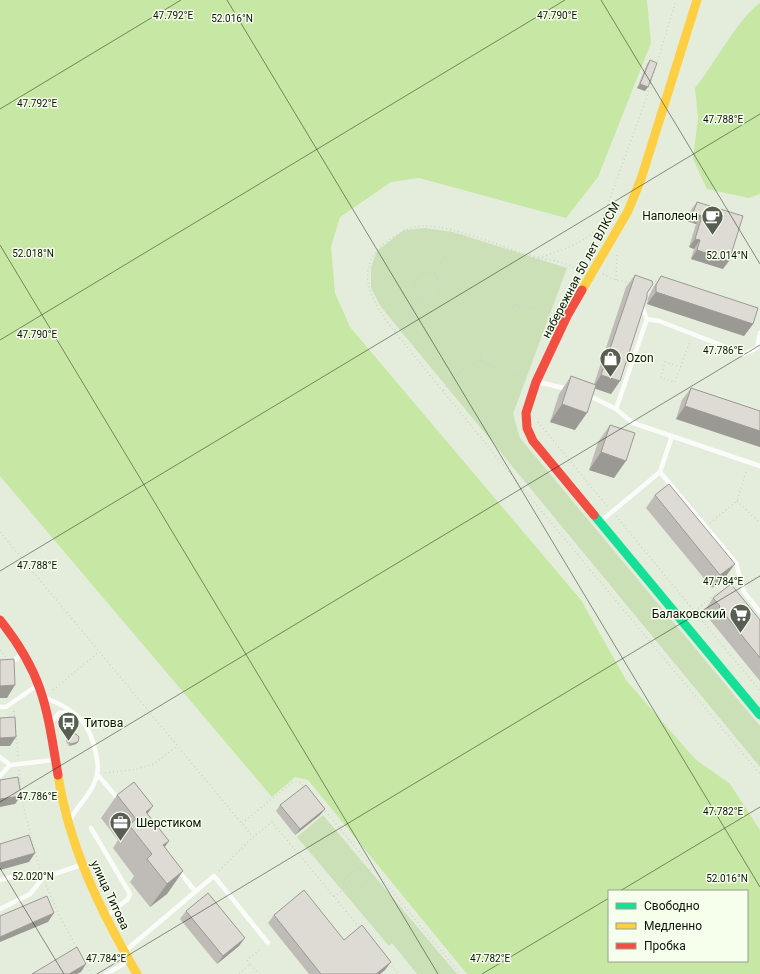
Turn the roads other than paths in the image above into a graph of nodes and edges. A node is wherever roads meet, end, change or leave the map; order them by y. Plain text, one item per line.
1 (697, 0) edge
2 (644, 300) edge
3 (648, 319) junction
4 (760, 333) edge
5 (536, 382) junction
6 (573, 390) edge
7 (580, 392) edge
8 (616, 410) junction
9 (672, 436) junction
10 (760, 466) edge
11 (660, 472) junction
12 (602, 521) junction
13 (760, 612) edge
14 (0, 620) edge
15 (23, 653) junction
16 (0, 664) edge
17 (39, 684) junction
18 (44, 698) junction
19 (0, 707) edge
20 (74, 712) junction
21 (760, 715) edge
22 (50, 725) junction
23 (0, 757) edge
24 (55, 760) junction
25 (10, 765) junction
26 (97, 774) junction
27 (0, 776) edge
28 (122, 803) edge
29 (68, 823) junction
30 (91, 828) dead end
31 (81, 865) junction
32 (176, 868) edge
33 (43, 878) junction
34 (0, 880) edge
35 (195, 892) junction
36 (0, 909) edge
37 (105, 917) junction
38 (268, 943) road end
39 (124, 952) junction
40 (129, 961) junction
41 (106, 974) edge
42 (137, 974) edge

1 - 5 street, набережная 50 лет ВЛКСМ
2 - 3 lane
3 - 4 lane
3 - 8 lane
5 - 6 lane
5 - 12 street, набережная 50 лет ВЛКСМ
7 - 8 lane
8 - 9 lane
9 - 10 lane
9 - 11 lane
11 - 12 lane
11 - 13 lane
12 - 21 street, набережная 50 лет ВЛКСМ
14 - 15 street, улица Титова
15 - 16 lane
15 - 17 street, улица Титова
17 - 18 street, улица Титова
17 - 19 lane
18 - 20 lane
18 - 22 street, улица Титова
20 - 22 lane
20 - 26 lane
22 - 24 street, улица Титова
23 - 25 lane
24 - 25 lane
24 - 29 street, улица Титова
25 - 27 lane
26 - 28 lane
26 - 29 lane
29 - 31 street, улица Титова
30 - 37 lane
31 - 33 lane
31 - 37 street, улица Титова
32 - 35 lane
33 - 34 lane
33 - 36 lane
35 - 38 lane
35 - 39 lane
37 - 39 street, улица Титова
39 - 40 street, улица Титова
40 - 41 lane
40 - 42 street, улица Титова

